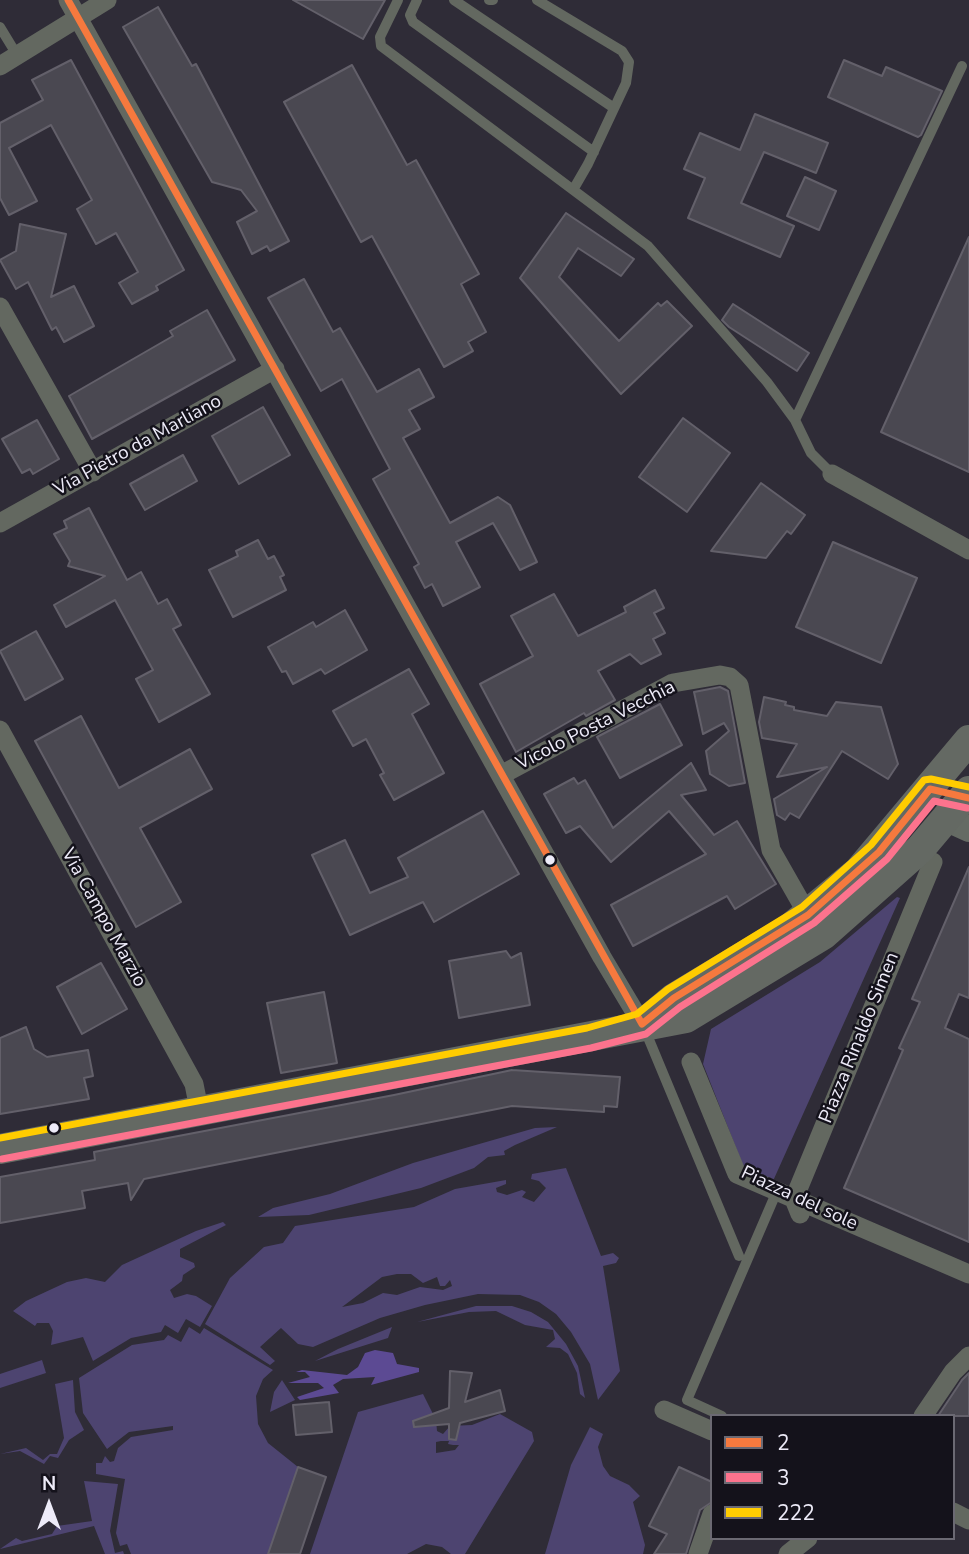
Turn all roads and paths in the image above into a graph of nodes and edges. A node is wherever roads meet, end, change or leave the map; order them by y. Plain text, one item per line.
1 (68, 0) edge
2 (107, 0) edge
3 (398, 0) edge
4 (417, 0) edge
5 (454, 0) edge
6 (537, 0) edge
7 (78, 18) junction
8 (0, 27) edge
9 (8, 60) edge
10 (962, 66) dead end
11 (614, 108) junction
12 (594, 152) junction
13 (573, 190) junction
14 (0, 307) edge
15 (275, 369) junction
16 (795, 420) junction
17 (93, 472) junction
18 (832, 474) joint
19 (0, 523) edge
20 (969, 550) edge
21 (0, 730) edge
22 (969, 740) edge
23 (501, 775) junction
24 (930, 789) junction
25 (964, 807) edge
26 (933, 862) dead end
27 (807, 915) junction
28 (642, 1024) junction
29 (691, 1062) dead end
30 (199, 1109) junction
31 (0, 1149) edge
32 (790, 1201) junction
33 (739, 1256) dead end
34 (969, 1274) edge
35 (969, 1356) edge
36 (664, 1410) dead end
37 (718, 1414) edge
38 (924, 1414) edge
39 (710, 1430) edge
40 (710, 1520) edge
41 (806, 1540) edge
42 (698, 1554) edge
43 (788, 1554) edge

1 - 7 street
2 - 7 street
3 - 13 lane
4 - 12 lane
5 - 11 lane
6 - 11 lane
7 - 9 street
7 - 15 street
8 - 9 lane
10 - 16 lane
11 - 12 lane
12 - 13 lane
13 - 16 lane
14 - 17 street
15 - 17 street, Via Pietro da Marliano
15 - 23 street
16 - 18 lane
17 - 19 street, Via Pietro da Marliano
18 - 20 street
21 - 30 street, Via Campo Marzio
22 - 24 main road
23 - 27 street, Vicolo Posta Vecchia
23 - 28 street
24 - 25 main road
24 - 27 main road
25 - 28 main road
26 - 32 street, Piazza Rinaldo Simen
27 - 28 main road
28 - 30 main road
28 - 33 lane
29 - 32 street, Piazza del sole
30 - 31 main road
32 - 34 street, Piazza del sole
32 - 37 lane
35 - 38 street
36 - 39 street
40 - 42 street
41 - 43 street

